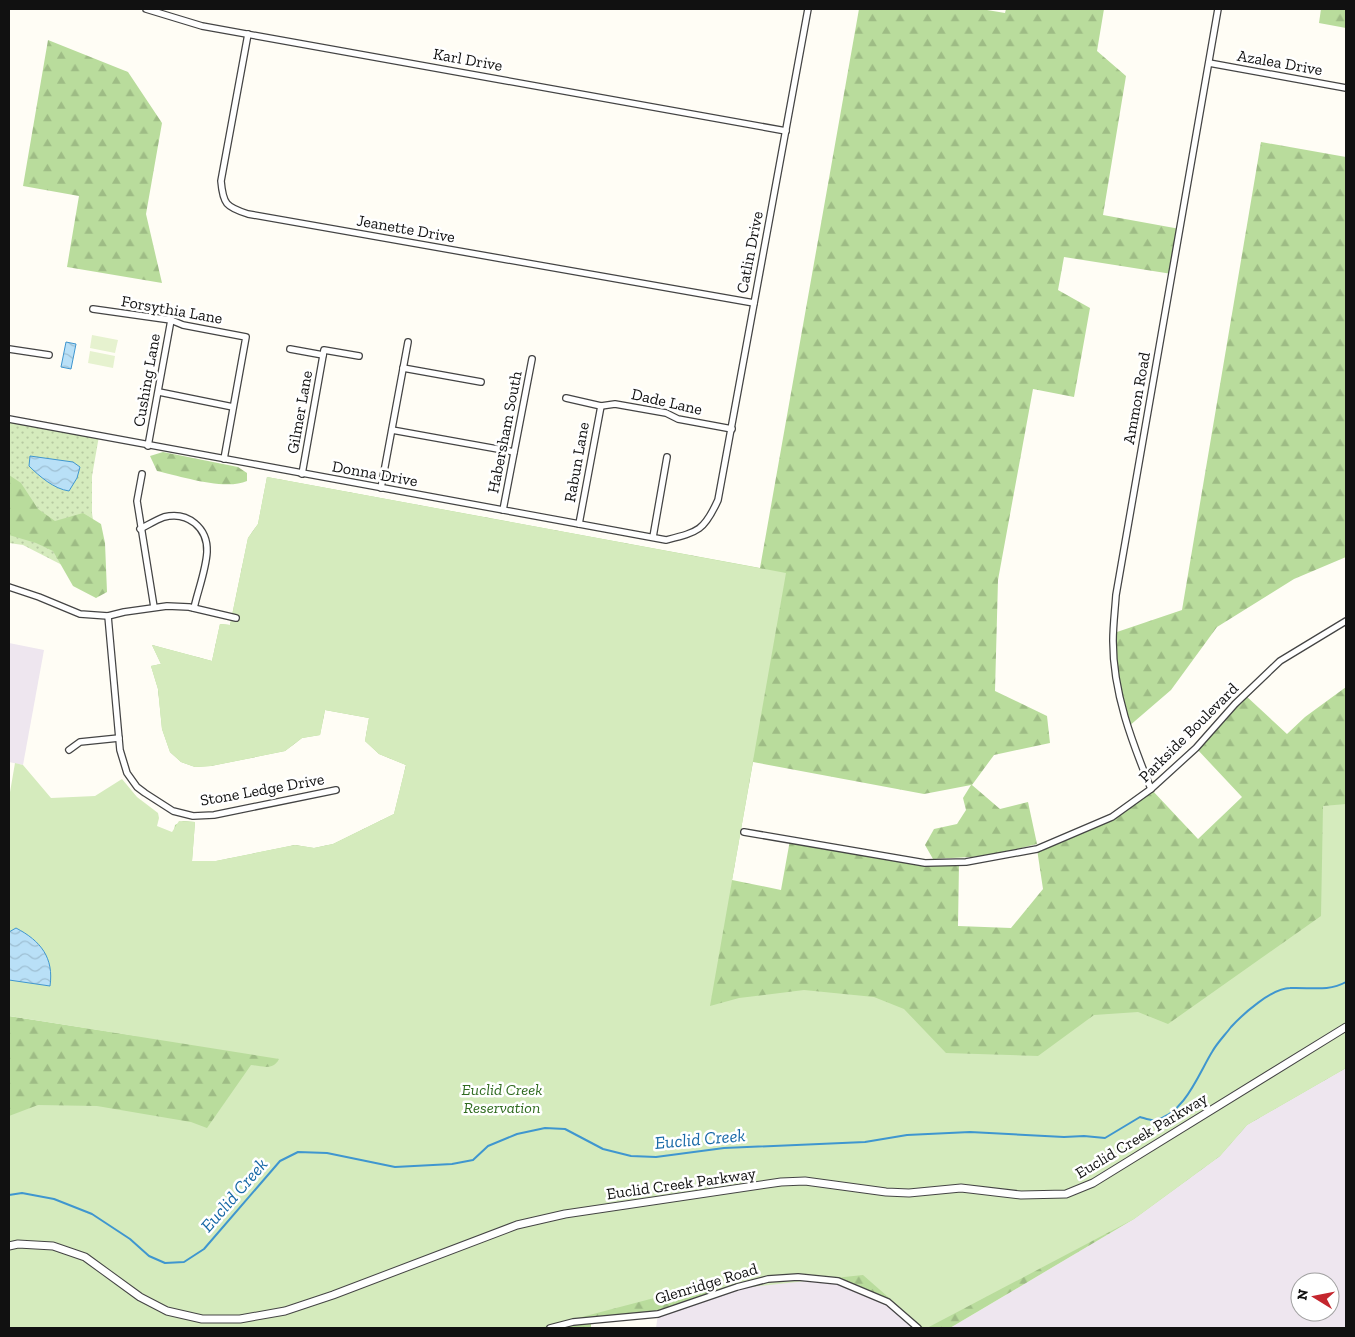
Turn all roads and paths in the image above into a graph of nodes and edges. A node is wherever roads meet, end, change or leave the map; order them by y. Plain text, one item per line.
1 (146, 9) edge
2 (808, 9) edge
3 (1218, 9) edge
4 (248, 34) junction
5 (1209, 63) junction
6 (1346, 88) edge
7 (786, 131) junction
8 (754, 303) junction
9 (93, 309) dead end
10 (171, 320) junction
11 (408, 342) dead end
12 (9, 349) edge
13 (290, 349) dead end
14 (49, 355) dead end
15 (323, 355) junction
16 (359, 356) dead end
17 (532, 359) dead end
18 (403, 368) junction
19 (481, 382) dead end
20 (158, 392) junction
21 (566, 398) dead end
22 (233, 406) junction
23 (601, 406) junction
24 (9, 419) edge
25 (732, 429) junction
26 (392, 430) junction
27 (148, 446) junction
28 (514, 452) junction
29 (667, 457) dead end
30 (224, 459) junction
31 (142, 474) dead end
32 (302, 474) junction
33 (382, 488) junction
34 (718, 500) joint
35 (503, 510) junction
36 (579, 524) junction
37 (140, 529) junction
38 (653, 537) junction
39 (9, 587) edge
40 (154, 607) junction
41 (194, 608) junction
42 (108, 616) junction
43 (236, 618) dead end
44 (1346, 622) edge
45 (119, 738) junction
46 (69, 750) dead end
47 (1151, 789) junction
48 (336, 790) dead end
49 (744, 832) dead end
50 (1346, 1027) edge
51 (9, 1246) edge
52 (550, 1328) edge
53 (918, 1328) edge

1 - 4 street, Karl Drive
2 - 7 street, Catlin Drive
3 - 5 street, Ammon Road
4 - 7 street, Karl Drive
4 - 8 street, Jeanette Drive
5 - 6 street, Azalea Drive
5 - 47 street, Ammon Road
7 - 8 street, Catlin Drive
8 - 25 street, Catlin Drive
9 - 10 street, Forsythia Lane
10 - 20 street, Cushing Lane
10 - 22 street, Forsythia Lane
11 - 18 street
12 - 14 street
13 - 15 street
15 - 16 street
15 - 32 street, Gilmer Lane
17 - 28 street, Habersham South
18 - 19 street
18 - 26 street
20 - 22 street
20 - 27 street, Cushing Lane
21 - 23 street, Dade Lane
22 - 30 street
23 - 25 street, Dade Lane
23 - 36 street, Rabun Lane
24 - 27 street, Donna Drive
25 - 34 street, Catlin Drive
26 - 28 street
26 - 33 street
27 - 30 street, Donna Drive
28 - 35 street, Habersham South
29 - 38 street
30 - 32 street, Donna Drive
31 - 37 street
32 - 33 street, Donna Drive
33 - 35 street, Donna Drive
34 - 38 street, Donna Drive
35 - 36 street, Donna Drive
36 - 38 street, Donna Drive
37 - 40 street
37 - 41 street
39 - 42 street
40 - 41 street
40 - 42 street
41 - 43 street
42 - 45 street, Stone Ledge Drive
44 - 47 street, Parkside Boulevard
45 - 46 street
45 - 48 street, Stone Ledge Drive
47 - 49 street, Parkside Boulevard
50 - 51 street, Euclid Creek Parkway
52 - 53 street, Glenridge Road

